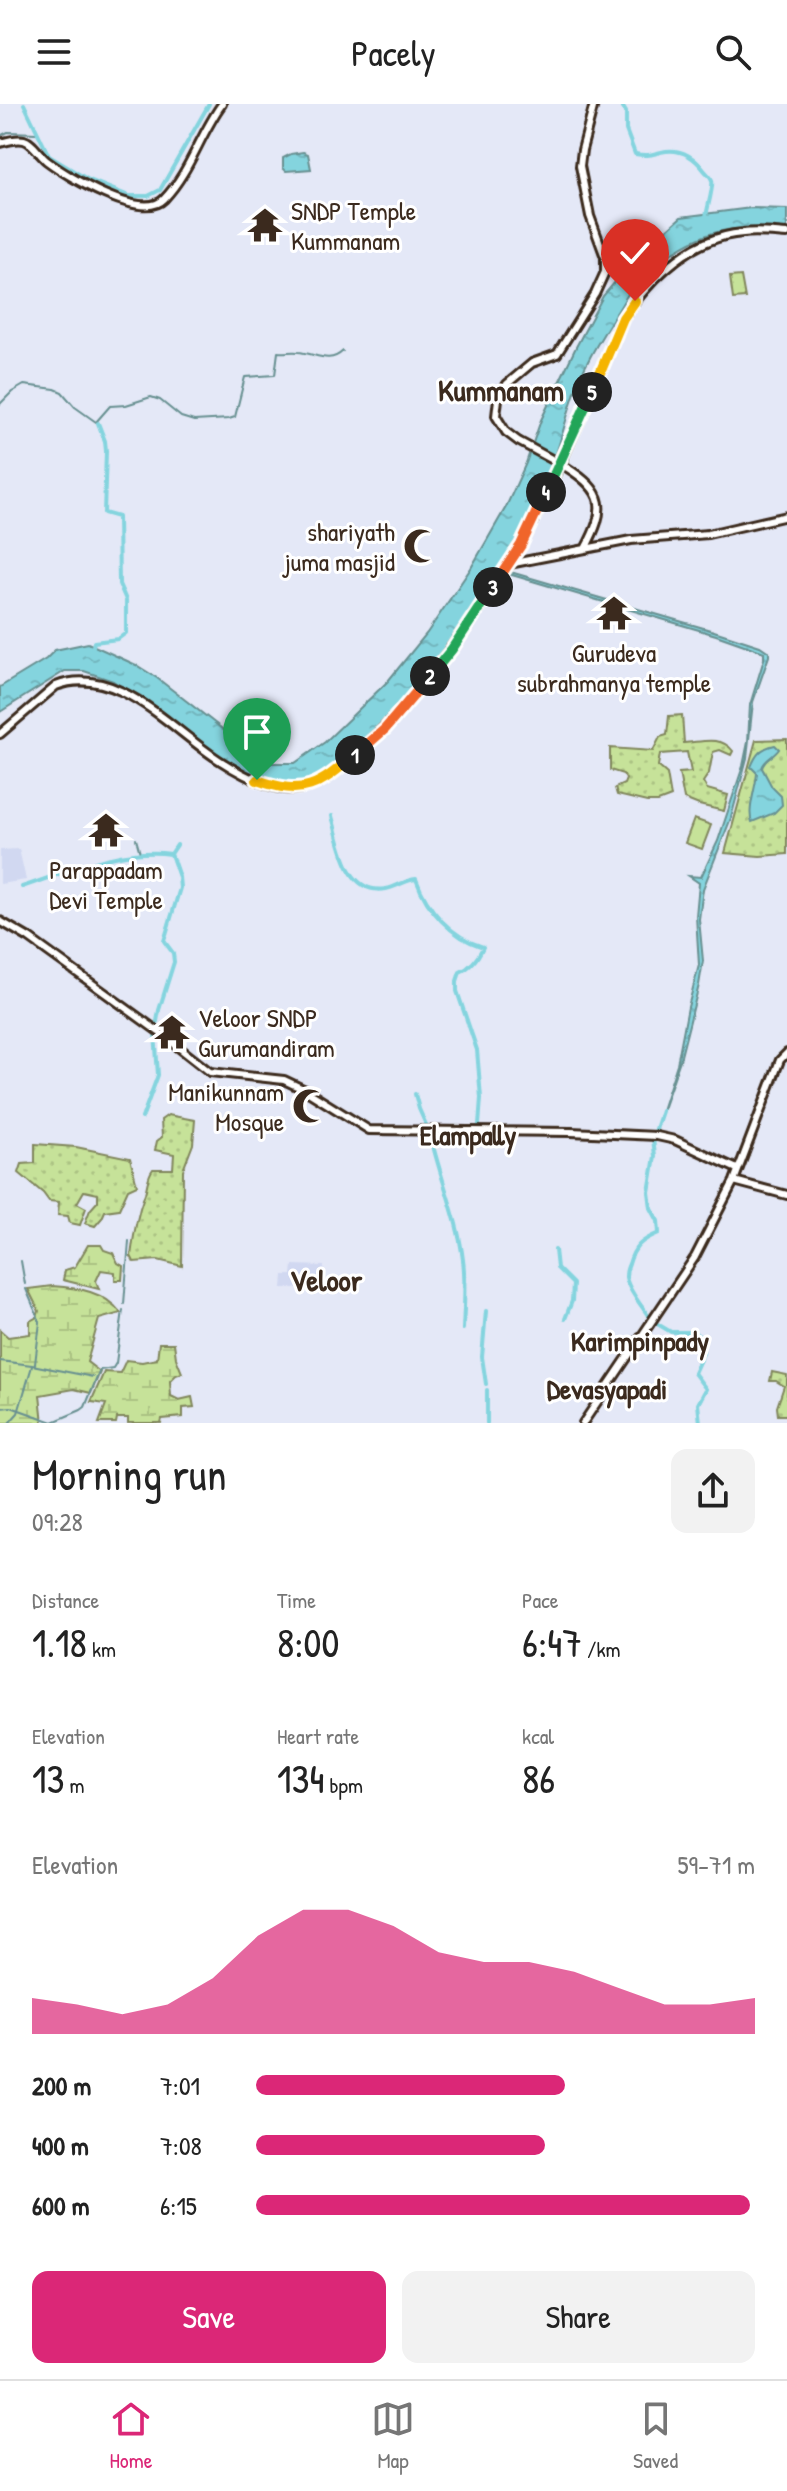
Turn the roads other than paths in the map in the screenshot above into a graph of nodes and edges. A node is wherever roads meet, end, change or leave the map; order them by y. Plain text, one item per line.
1 (222, 104) edge
2 (594, 104) edge
3 (0, 143) edge
4 (787, 234) edge
5 (787, 516) edge
6 (585, 549) junction
7 (509, 564) junction
8 (0, 734) edge
9 (0, 921) edge
10 (787, 1053) edge
11 (737, 1169) junction
12 (734, 1181) junction
13 (787, 1195) edge
14 (583, 1423) edge

1 - 3 main road
2 - 6 main road, bridge
4 - 7 main road
5 - 6 main road
6 - 7 main road
7 - 8 main road
9 - 11 main road
10 - 11 main road
11 - 12 main road
12 - 13 main road
12 - 14 main road

